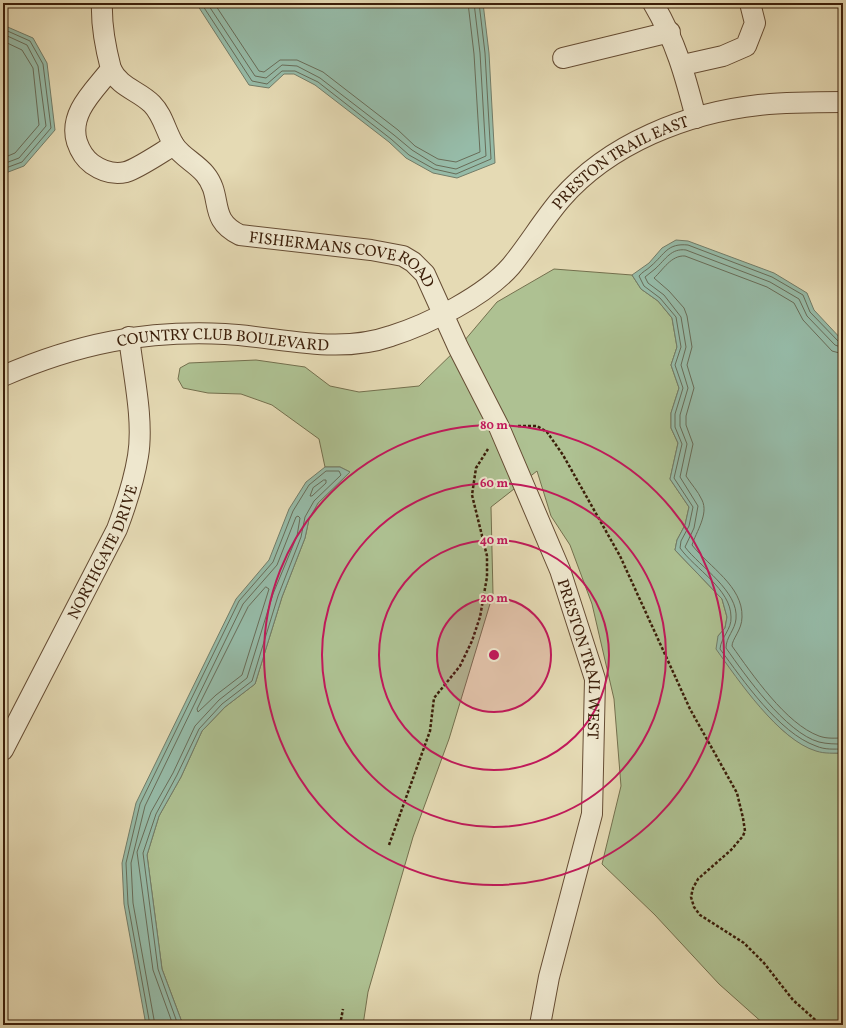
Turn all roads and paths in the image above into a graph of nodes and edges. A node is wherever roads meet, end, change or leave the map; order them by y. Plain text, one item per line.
1 (102, 3) edge
2 (653, 3) edge
3 (750, 3) edge
4 (670, 32) junction
5 (563, 58) dead end
6 (683, 65) junction
7 (112, 69) junction
8 (843, 102) edge
9 (696, 118) junction
10 (174, 145) junction
11 (443, 313) junction
12 (130, 337) junction
13 (3, 376) edge
14 (515, 426) dead end
15 (492, 444) dead end
16 (3, 750) edge
17 (389, 845) dead end
18 (343, 1009) dead end
19 (340, 1025) edge
20 (540, 1025) edge
21 (821, 1025) edge

1 - 7 street, FISHERMANS COVE ROAD
2 - 4 street
3 - 6 street
4 - 5 street
4 - 6 street
6 - 9 street
7 - 10 street, FISHERMANS COVE ROAD
7 - 10 street
8 - 9 street, PRESTON TRAIL EAST
9 - 11 street, PRESTON TRAIL EAST
10 - 11 street, FISHERMANS COVE ROAD
11 - 12 street, COUNTRY CLUB BOULEVARD
11 - 20 street, PRESTON TRAIL WEST
12 - 13 street, COUNTRY CLUB BOULEVARD
12 - 16 street, NORTHGATE DRIVE
14 - 21 path
15 - 17 path
18 - 19 path

